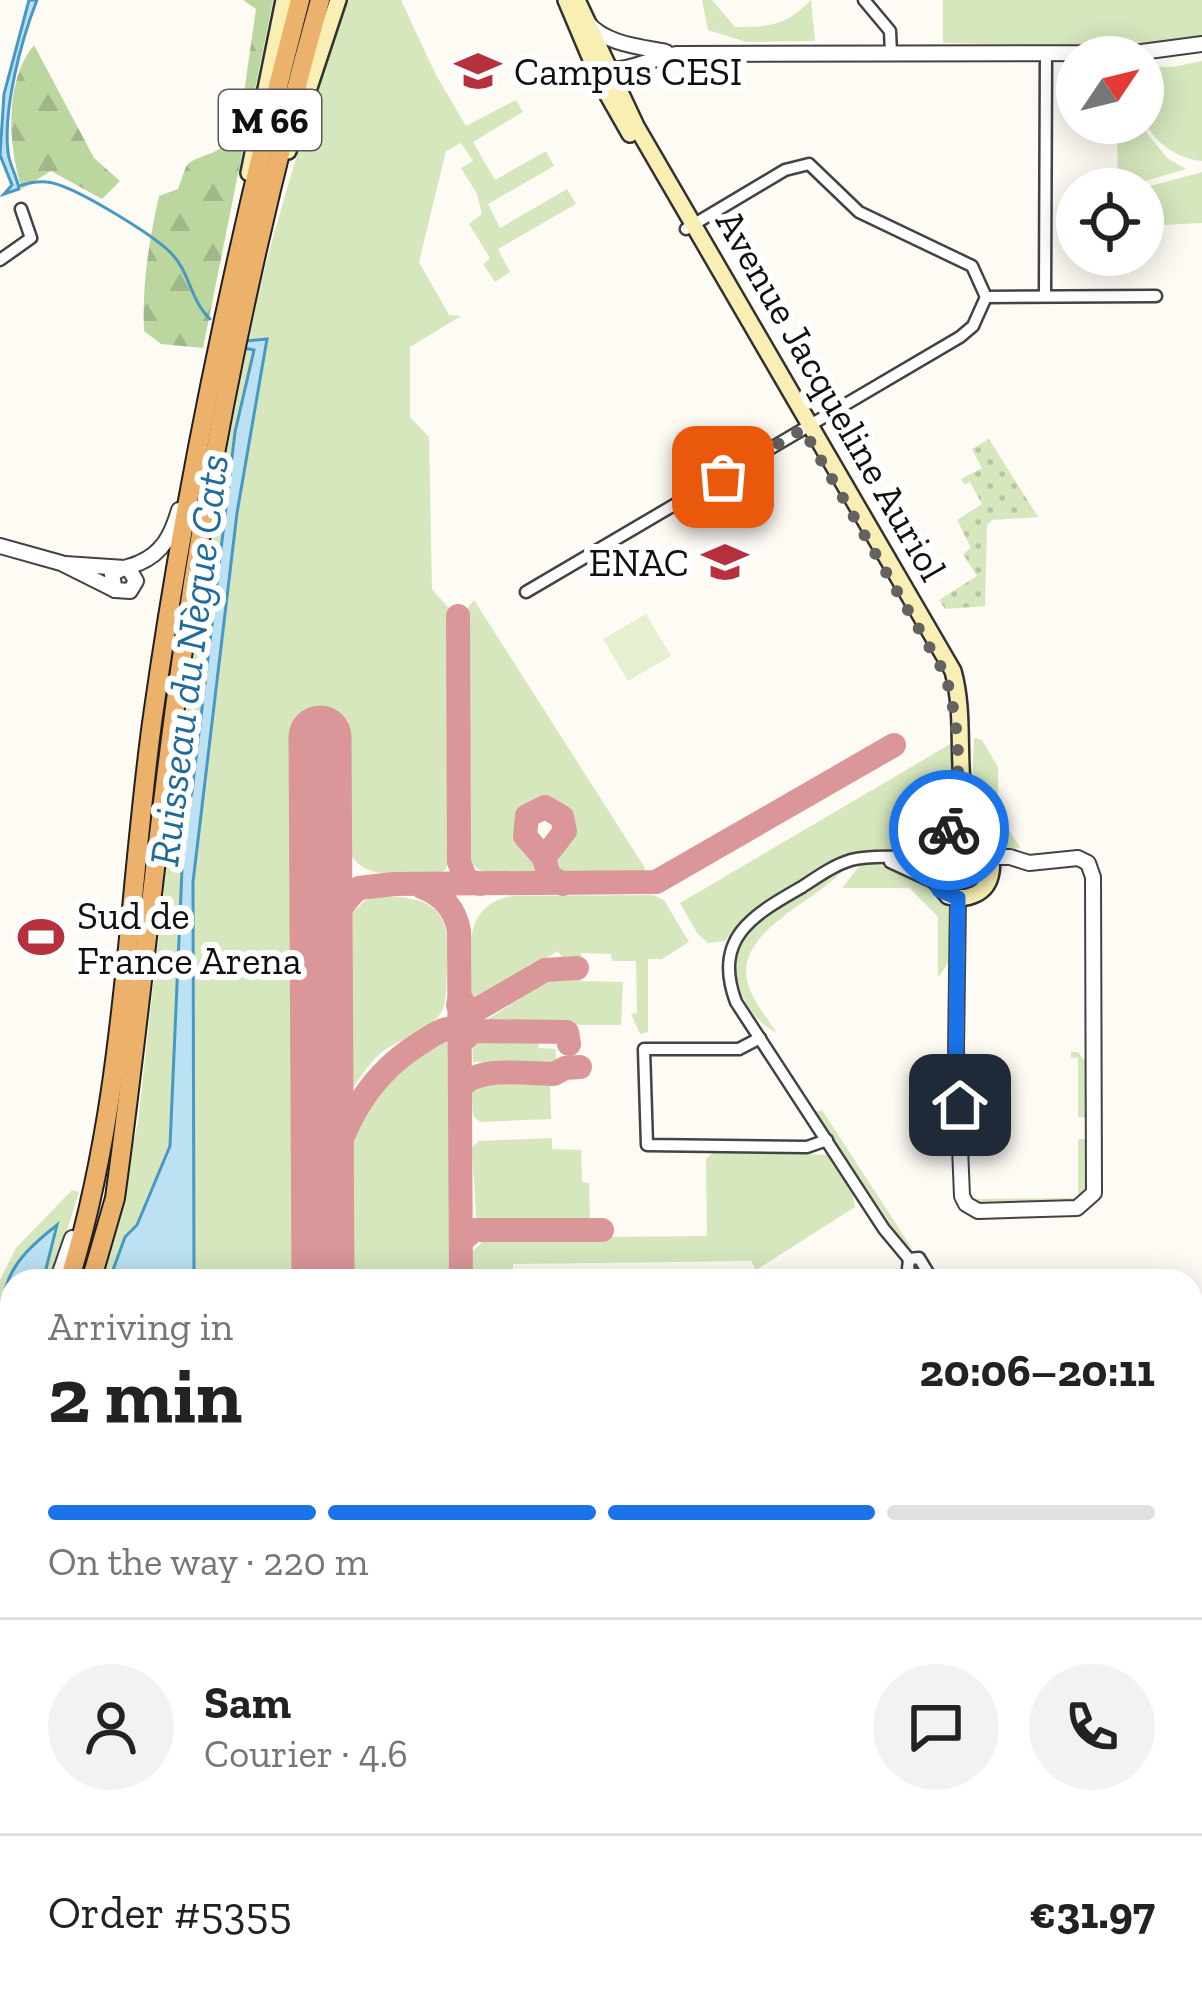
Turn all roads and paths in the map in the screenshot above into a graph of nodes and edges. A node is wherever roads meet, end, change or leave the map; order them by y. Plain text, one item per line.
1 (284, 0) edge
2 (301, 0) edge
3 (320, 0) edge
4 (338, 0) edge
5 (570, 0) edge
6 (864, 0) edge
7 (586, 21) junction
8 (625, 43) junction
9 (1202, 44) edge
10 (1046, 53) junction
11 (677, 54) junction
12 (891, 54) junction
13 (602, 68) junction
14 (628, 68) junction
15 (623, 100) junction
16 (20, 209) dead end
17 (690, 227) junction
18 (249, 243) junction
19 (0, 260) edge
20 (1045, 296) junction
21 (1156, 296) dead end
22 (986, 297) junction
23 (807, 427) junction
24 (192, 478) junction
25 (0, 546) edge
26 (65, 564) junction
27 (125, 568) junction
28 (526, 592) dead end
29 (976, 840) junction
30 (939, 845) junction
31 (990, 857) junction
32 (881, 860) junction
33 (933, 882) junction
34 (958, 898) junction
35 (760, 1038) junction
36 (827, 1140) junction
37 (97, 1172) junction
38 (909, 1258) junction
39 (61, 1269) edge
40 (72, 1269) edge
41 (94, 1269) edge
42 (908, 1269) edge
43 (926, 1269) edge

1 - 18 main road, M 66
2 - 18 highway, M 66
3 - 18 highway, M 66
4 - 18 main road, M 66
5 - 7 main road, Avenue Jacqueline Auriol
5 - 13 main road, Avenue Jacqueline Auriol
6 - 12 street
7 - 8 street
7 - 13 main road, Avenue Jacqueline Auriol
8 - 11 street
8 - 13 street
8 - 14 street
9 - 10 street
10 - 12 street
10 - 20 street
11 - 12 street
11 - 14 street
13 - 14 street
13 - 15 main road, Avenue Jacqueline Auriol
13 - 17 main road, Avenue Jacqueline Auriol
14 - 15 street
15 - 17 main road, Avenue Jacqueline Auriol
16 - 19 street
17 - 22 street
17 - 23 main road, Avenue Jacqueline Auriol
18 - 24 highway, M 66
18 - 41 highway, M 66
20 - 21 street
20 - 22 street
22 - 23 street
23 - 28 street
23 - 29 main road, Avenue Jacqueline Auriol
23 - 30 main road, Avenue Jacqueline Auriol
24 - 27 street, M 66
24 - 37 highway, M 66
25 - 26 street
26 - 27 street
26 - 27 street
29 - 30 main road
29 - 31 main road
30 - 32 street
30 - 33 main road
31 - 34 main road
31 - 34 street
32 - 33 street
32 - 35 street
33 - 34 main road
35 - 36 street
35 - 36 street
36 - 38 street
37 - 39 street, M 66
37 - 40 highway, M 66
38 - 42 street
38 - 43 street

